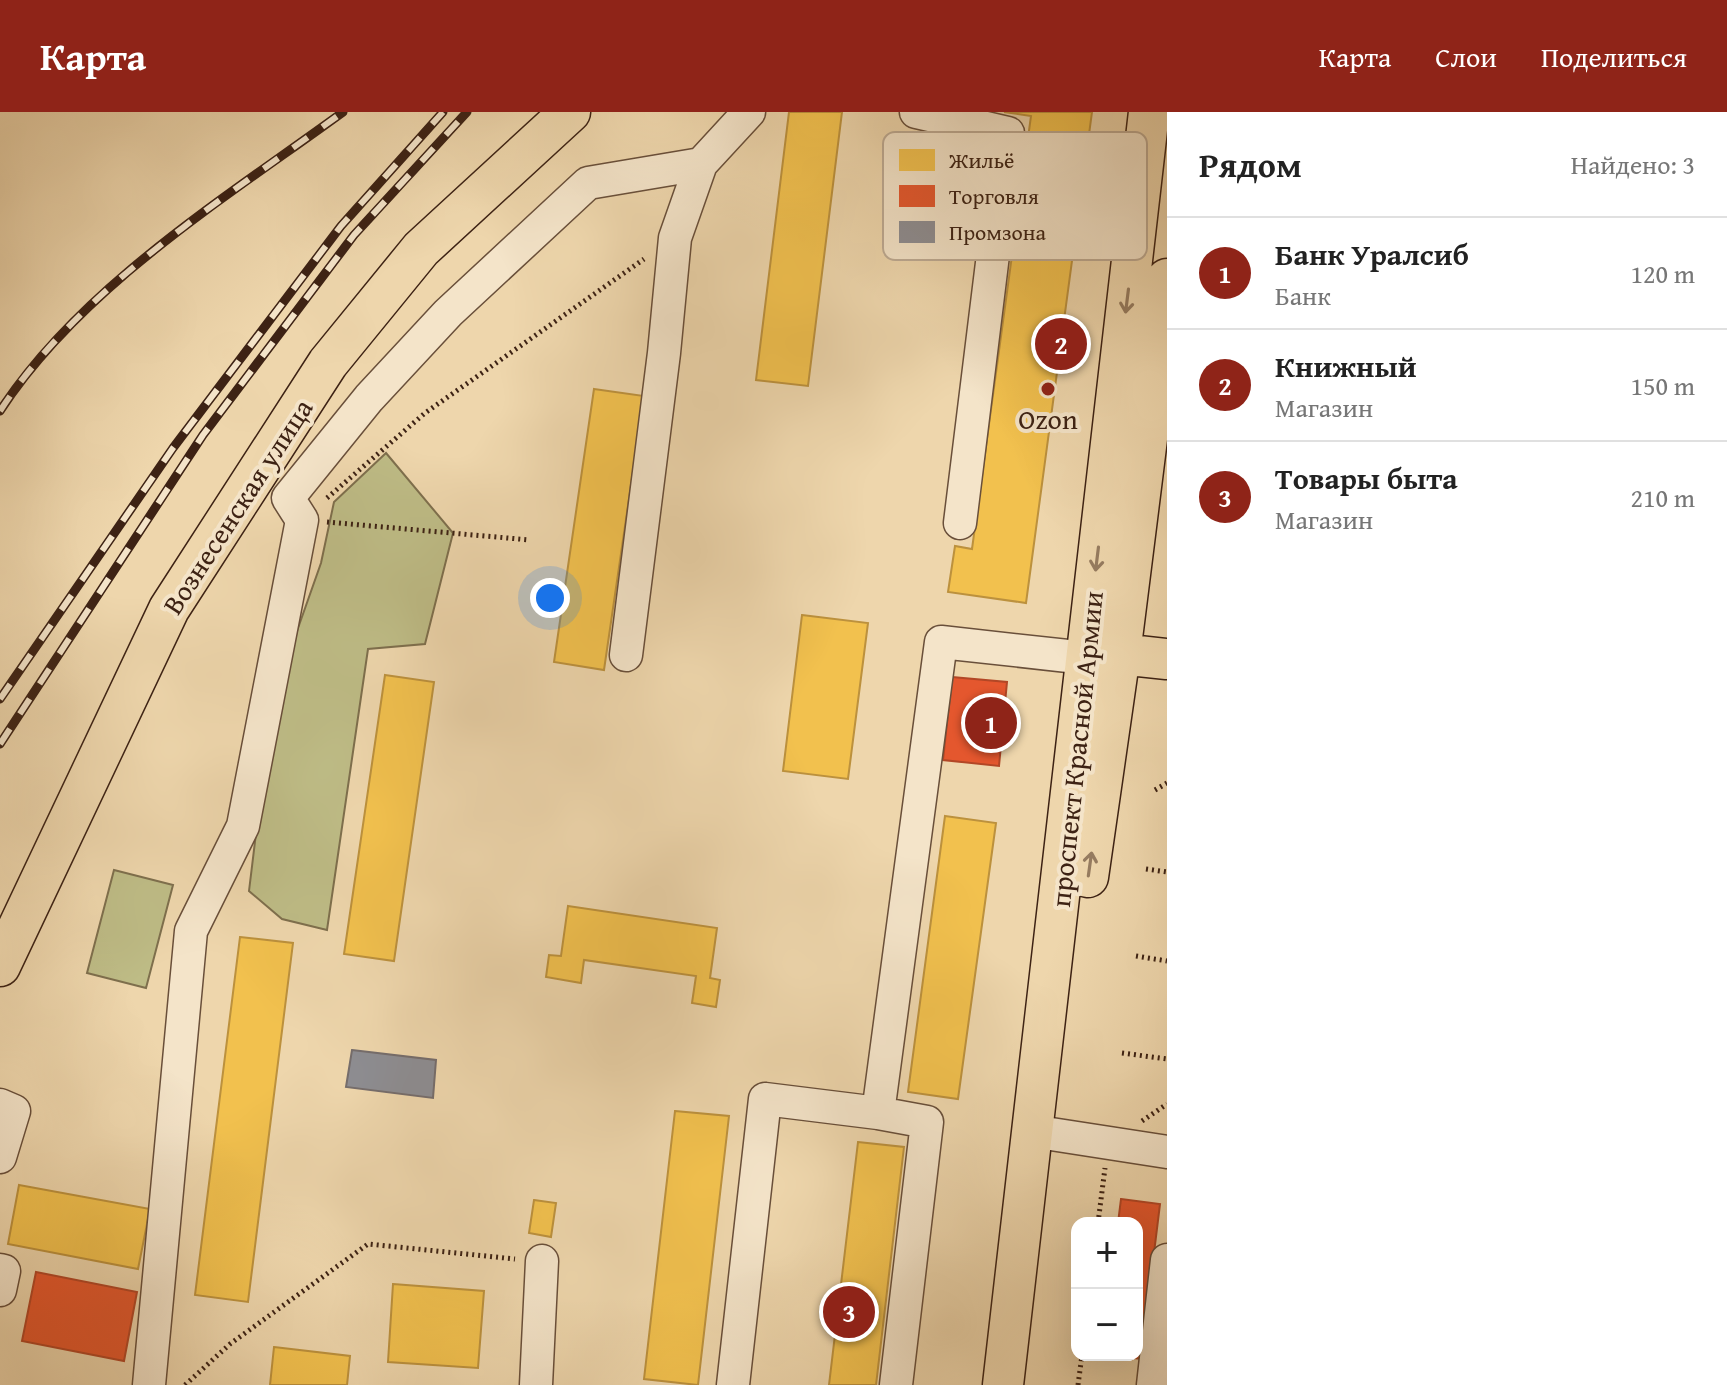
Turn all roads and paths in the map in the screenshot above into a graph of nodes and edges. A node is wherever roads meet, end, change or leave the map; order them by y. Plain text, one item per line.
1 (570, 112) edge
2 (749, 112) edge
3 (916, 112) edge
4 (1149, 112) edge
5 (1004, 132) edge
6 (1147, 136) edge
7 (701, 164) junction
8 (675, 238) junction
9 (992, 260) edge
10 (1136, 260) edge
11 (1167, 279) edge
12 (1162, 368) edge
13 (254, 477) junction
14 (295, 509) junction
15 (960, 523) dead end
16 (530, 540) dead end
17 (626, 655) dead end
18 (1103, 656) junction
19 (1167, 659) edge
20 (1167, 783) edge
21 (1155, 790) dead end
22 (1146, 869) dead end
23 (1167, 872) edge
24 (1136, 956) dead end
25 (1167, 961) edge
26 (0, 966) edge
27 (1122, 1053) dead end
28 (1167, 1059) edge
29 (0, 1105) edge
30 (878, 1113) junction
31 (1051, 1134) junction
32 (1108, 1143) junction
33 (1167, 1152) edge
34 (0, 1157) edge
35 (1099, 1217) edge
36 (1167, 1260) edge
37 (542, 1261) joint
38 (0, 1270) edge
39 (0, 1290) edge
40 (1081, 1361) edge
41 (149, 1385) edge
42 (185, 1385) edge
43 (536, 1385) edge
44 (733, 1385) edge
45 (896, 1385) edge
46 (1003, 1385) edge
47 (1021, 1385) edge
48 (1078, 1385) edge
49 (1153, 1385) edge

1 - 13 main road, Вознесенская улица
2 - 7 lane
3 - 5 lane
4 -> 6 main road, проспект Красной Армии
7 - 8 lane
7 - 14 lane
8 - 14 path
8 - 17 lane
9 - 15 lane
10 -> 18 main road, проспект Красной Армии
11 - 12 main road, проспект Красной Армии
12 - 18 main road, проспект Красной Армии
13 - 14 lane
13 - 26 main road, Вознесенская улица
14 - 16 path
14 - 41 lane
18 - 19 main road
18 - 30 lane
31 -> 18 main road, проспект Красной Армии
18 - 46 main road, проспект Красной Армии
20 - 21 path
22 - 23 path
24 - 25 path
27 - 28 path
29 - 34 lane
30 - 44 lane
30 - 45 lane
31 - 32 lane
31 - 47 main road, проспект Красной Армии
32 - 33 lane
32 - 35 path
36 - 49 lane
37 - 42 path
37 - 43 lane
38 - 39 lane
40 - 48 path

